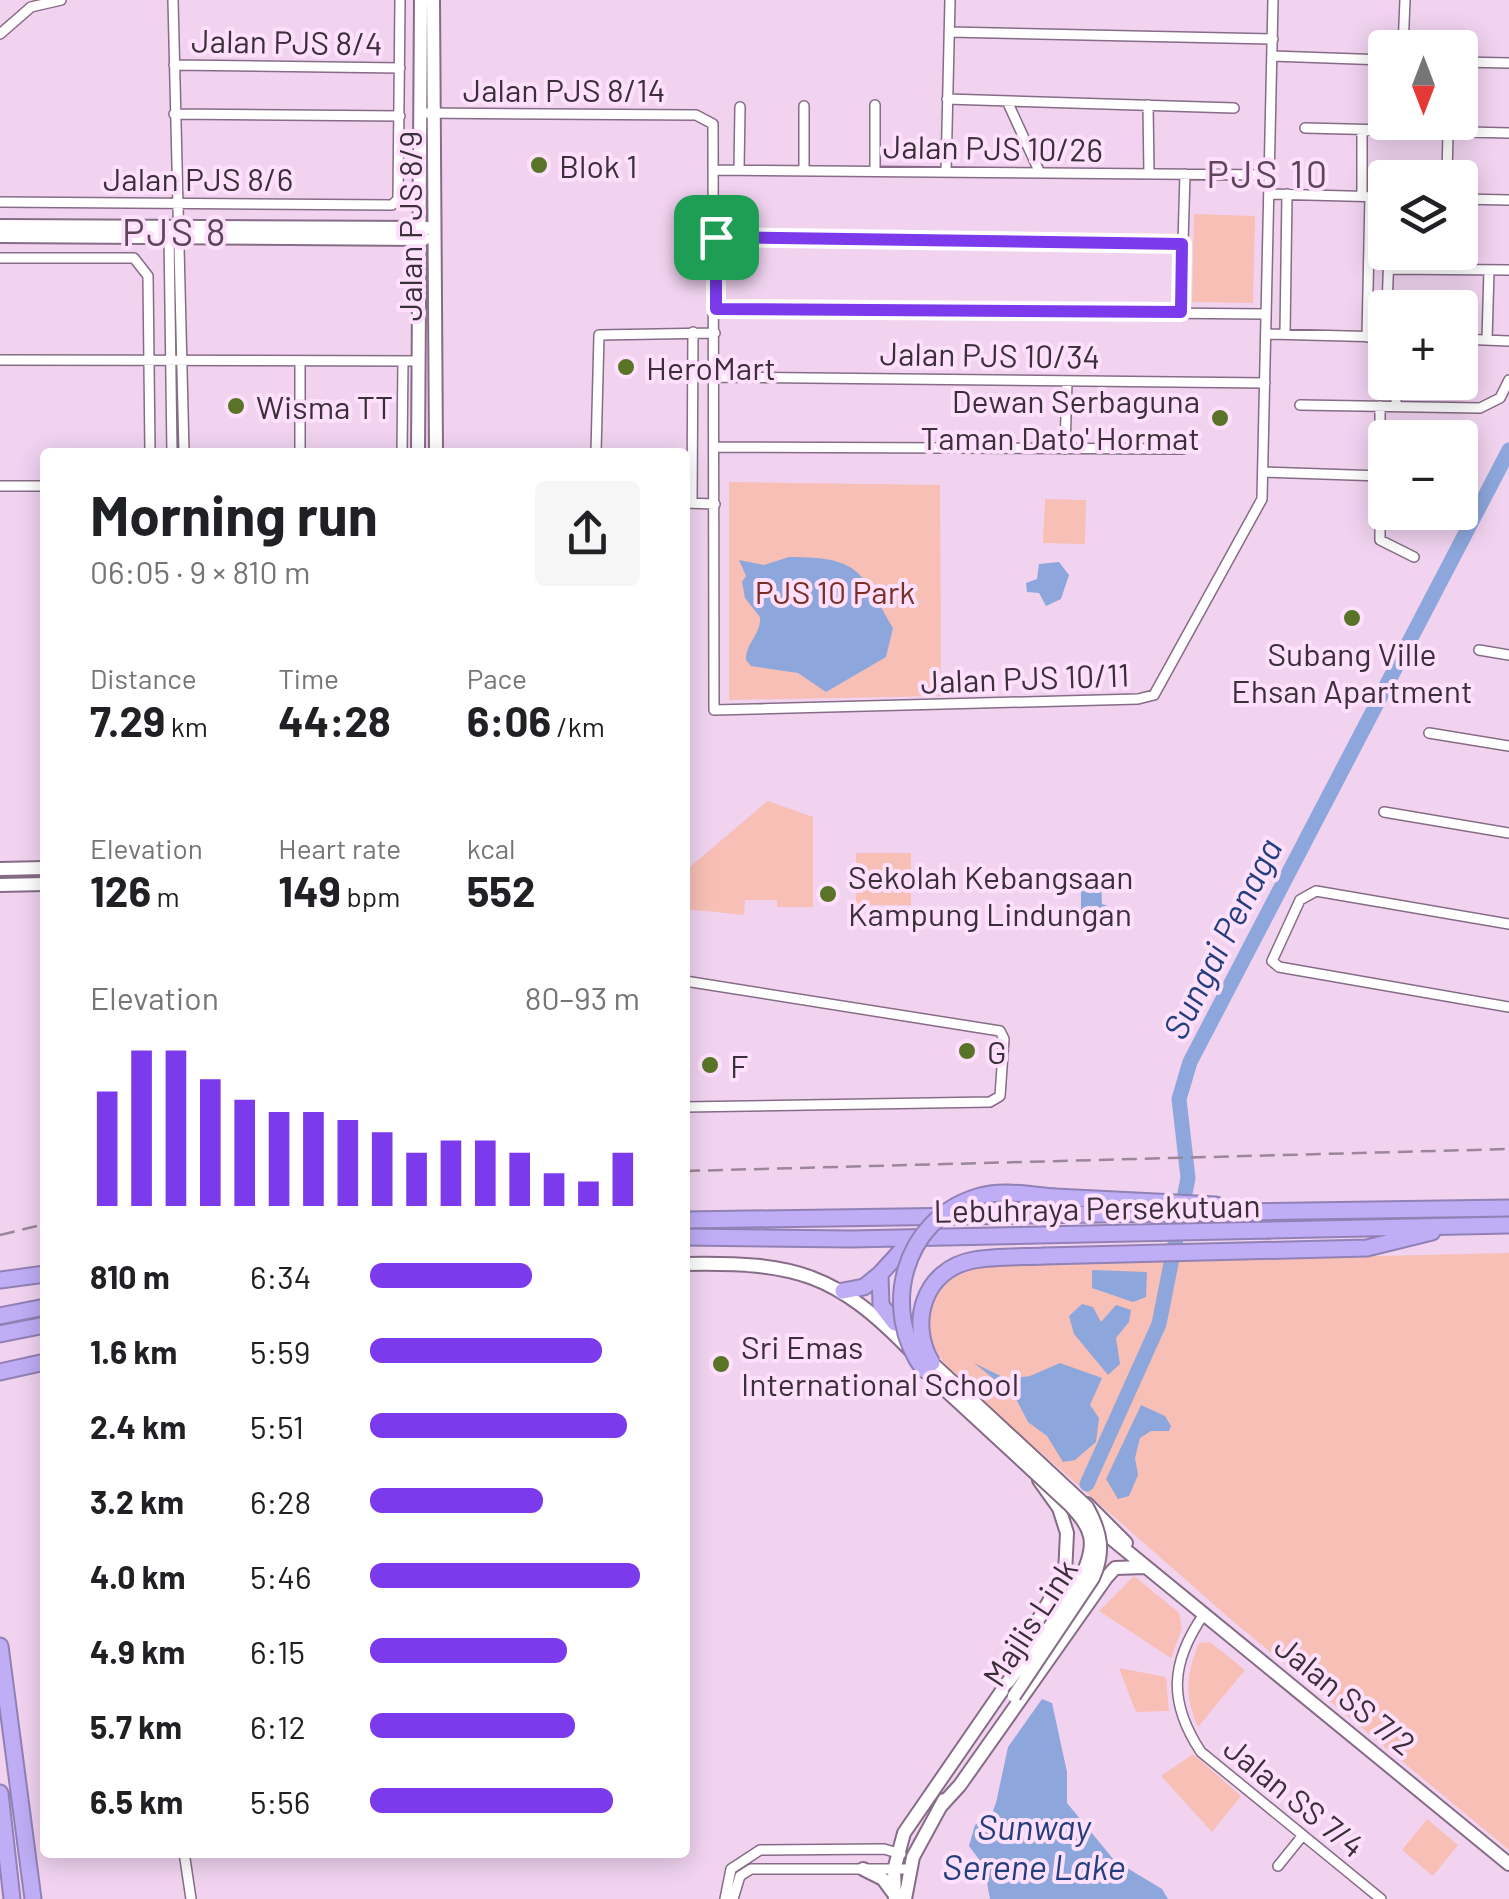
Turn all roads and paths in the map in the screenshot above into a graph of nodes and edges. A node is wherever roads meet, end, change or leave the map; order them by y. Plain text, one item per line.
1 (61, 0) edge
2 (173, 0) edge
3 (400, 0) edge
4 (422, 0) edge
5 (434, 0) edge
6 (950, 0) edge
7 (1274, 0) edge
8 (1405, 0) edge
9 (1404, 30) edge
10 (949, 32) junction
11 (0, 34) edge
12 (1272, 39) junction
13 (1272, 56) junction
14 (1368, 59) edge
15 (1478, 63) edge
16 (1509, 64) edge
17 (174, 65) junction
18 (400, 68) junction
19 (420, 85) junction
20 (400, 86) junction
21 (947, 99) junction
22 (1006, 101) junction
23 (875, 105) dead end
24 (740, 106) dead end
25 (804, 106) dead end
26 (1148, 106) junction
27 (1234, 108) dead end
28 (421, 113) junction
29 (437, 113) junction
30 (174, 114) junction
31 (400, 116) junction
32 (1305, 128) dead end
33 (1362, 130) junction
34 (1368, 130) edge
35 (1478, 133) edge
36 (1509, 134) edge
37 (716, 170) junction
38 (739, 170) junction
39 (804, 170) junction
40 (875, 171) junction
41 (946, 172) junction
42 (1040, 173) junction
43 (1149, 174) junction
44 (1185, 174) junction
45 (1270, 175) junction
46 (1269, 194) junction
47 (1288, 194) junction
48 (1366, 196) junction
49 (1478, 199) edge
50 (1509, 200) edge
51 (0, 202) edge
52 (174, 223) junction
53 (0, 226) edge
54 (419, 233) junction
55 (437, 233) junction
56 (0, 236) edge
57 (716, 237) junction
58 (1182, 244) junction
59 (0, 258) edge
60 (1478, 270) edge
61 (1489, 270) junction
62 (1509, 270) edge
63 (716, 309) junction
64 (1181, 312) junction
65 (1266, 314) junction
66 (694, 332) junction
67 (716, 332) junction
68 (1266, 334) junction
69 (1285, 334) junction
70 (1367, 337) joint
71 (1478, 340) edge
72 (1487, 340) junction
73 (1509, 341) edge
74 (0, 360) edge
75 (169, 360) junction
76 (181, 360) junction
77 (300, 361) junction
78 (403, 361) junction
79 (419, 361) junction
80 (149, 364) junction
81 (715, 377) junction
82 (1509, 380) edge
83 (1066, 381) junction
84 (1265, 382) junction
85 (1396, 400) edge
86 (1300, 404) dead end
87 (1380, 406) junction
88 (1396, 406) junction
89 (1380, 420) edge
90 (715, 446) junction
91 (150, 448) edge
92 (172, 448) edge
93 (184, 448) edge
94 (300, 448) edge
95 (402, 448) edge
96 (418, 448) edge
97 (436, 448) edge
98 (596, 448) edge
99 (1065, 449) junction
100 (1184, 450) dead end
101 (690, 469) edge
102 (1263, 472) junction
103 (1368, 476) edge
104 (0, 486) edge
105 (40, 486) edge
106 (690, 503) edge
107 (715, 504) junction
108 (1380, 530) edge
109 (1414, 557) dead end
110 (1478, 650) dead end
111 (1509, 655) edge
112 (1429, 732) dead end
113 (1509, 746) edge
114 (1384, 812) dead end
115 (1509, 834) edge
116 (40, 868) edge
117 (0, 869) edge
118 (40, 884) edge
119 (0, 885) edge
120 (1509, 924) edge
121 (690, 982) edge
122 (1509, 1007) edge
123 (690, 1107) edge
124 (1509, 1208) edge
125 (1244, 1214) junction
126 (690, 1220) edge
127 (1509, 1225) edge
128 (1450, 1226) junction
129 (690, 1236) edge
130 (913, 1238) junction
131 (690, 1264) edge
132 (880, 1274) junction
133 (40, 1275) edge
134 (0, 1280) edge
135 (843, 1291) junction
136 (40, 1307) edge
137 (0, 1316) edge
138 (895, 1323) joint
139 (40, 1326) edge
140 (0, 1334) edge
141 (40, 1363) edge
142 (928, 1367) junction
143 (1, 1372) edge
144 (1026, 1462) junction
145 (1148, 1568) junction
146 (1065, 1574) junction
147 (1087, 1604) junction
148 (1204, 1614) junction
149 (0, 1646) edge
150 (1008, 1682) junction
151 (0, 1716) edge
152 (0, 1794) edge
153 (940, 1807) junction
154 (9, 1822) junction
155 (1303, 1835) junction
156 (897, 1854) junction
157 (185, 1858) edge
158 (912, 1863) junction
159 (1509, 1864) edge
160 (1278, 1866) dead end
161 (864, 1869) junction
162 (894, 1870) junction
163 (0, 1876) edge
164 (1366, 1887) junction
165 (900, 1897) edge
166 (3, 1899) edge
167 (12, 1899) edge
168 (29, 1899) edge
169 (191, 1899) edge
170 (725, 1899) edge
171 (733, 1899) edge
172 (1356, 1899) edge
173 (1381, 1899) edge

1 - 11 street
2 - 17 street
3 - 18 street
4 - 19 street, Jalan PJS 8/9
5 - 29 street, Jalan PJS 8/9
6 - 10 street
7 - 12 street, Jalan PJS 10/11
8 - 9 street
10 - 12 street
10 - 21 street
12 - 13 street, Jalan PJS 10/11
13 - 14 street
13 - 45 street, Jalan PJS 10/11
15 - 16 street
17 - 18 street, Jalan PJS 8/4
17 - 30 street
18 - 20 street
19 - 20 street
19 - 28 street, Jalan PJS 8/9
20 - 31 street
21 - 22 street
21 - 41 street
22 - 26 street
22 - 42 street
23 - 40 street
24 - 38 street
25 - 39 street
26 - 27 street
26 - 43 street
28 - 29 street, Jalan PJS 8/14
28 - 54 street, Jalan PJS 8/9
29 - 37 street, Jalan PJS 8/14
29 - 55 street, Jalan PJS 8/9
30 - 31 street
30 - 52 street
31 - 52 street, Jalan PJS 8/6
32 - 33 street
33 - 34 street
33 - 48 street
35 - 36 street
37 - 38 street, Jalan PJS 10/26
37 - 57 street
38 - 39 street, Jalan PJS 10/26
39 - 40 street, Jalan PJS 10/26
40 - 41 street, Jalan PJS 10/26
41 - 42 street, Jalan PJS 10/26
42 - 43 street, Jalan PJS 10/26
43 - 44 street, Jalan PJS 10/26
44 - 45 street, Jalan PJS 10/26
44 - 58 street
45 - 46 street, Jalan PJS 10/11
46 - 47 street
46 - 65 street, Jalan PJS 10/11
47 - 48 street
47 - 69 street
48 - 70 street
49 - 50 street
51 - 52 street, Jalan PJS 8/6
52 - 53 street
52 - 54 street
52 - 56 street
52 - 75 street
52 - 76 street
54 - 55 street
54 - 79 street, Jalan PJS 8/9
55 - 97 street, Jalan PJS 8/9
57 - 58 street
57 - 63 street
58 - 64 street
59 - 80 street
60 - 61 street
61 - 62 street
61 - 72 street
63 - 64 street
63 - 67 street
64 - 65 street
65 - 68 street, Jalan PJS 10/11
66 - 67 street
66 - 98 street
66 - 101 street
67 - 81 street
68 - 69 street
68 - 84 street, Jalan PJS 10/11
69 - 70 street
71 - 72 street
72 - 73 street
74 - 80 street
75 - 76 street
75 - 80 street
75 - 92 street
76 - 77 street
76 - 93 street
77 - 78 street
77 - 94 street
78 - 79 street
78 - 95 street
79 - 96 street, Jalan PJS 8/9
80 - 91 street
81 - 83 street, Jalan PJS 10/34
81 - 90 street
82 - 88 street
83 - 84 street, Jalan PJS 10/34
83 - 99 street
84 - 102 street, Jalan PJS 10/11
85 - 88 street
86 - 87 street
87 - 88 street
87 - 89 street
90 - 99 street
90 - 107 street
99 - 100 street
102 - 103 street
102 - 107 street, Jalan PJS 10/11
104 - 105 street
106 - 107 street
108 - 109 street
110 - 111 street
112 - 113 street
114 - 115 street
116 - 117 street
118 - 119 street
120 - 122 street
121 - 123 street
124 - 125 highway, Lebuhraya Persekutuan
125 - 126 highway, Lebuhraya Persekutuan
125 - 142 highway, bridge
127 - 128 highway, Lebuhraya Persekutuan
128 - 130 highway, Lebuhraya Persekutuan
128 - 142 highway, bridge
129 - 130 highway, Lebuhraya Persekutuan
130 - 132 highway
131 - 135 street, Jalan SS 7/2
132 - 135 highway
132 - 138 highway
133 - 134 highway
135 - 144 street, Jalan SS 7/2
136 - 137 highway
138 - 145 street, Jalan SS 7/2
139 - 140 highway
141 - 143 highway
142 - 150 street, Majlis Link, bridge
142 - 153 street, Majlis Link, bridge
144 - 145 street, Jalan SS 7/2
144 - 146 street
145 - 147 street
145 - 148 street, Jalan SS 7/2
146 - 147 street
146 - 150 street
147 - 153 street
148 - 155 street, Jalan SS 7/4
148 - 159 street, Jalan SS 7/2
149 - 168 highway
150 - 156 street, Majlis Link
151 - 154 highway
152 - 154 highway
153 - 158 street, Majlis Link
154 - 167 highway
154 - 168 highway
155 - 160 street
155 - 164 street, Jalan SS 7/4
156 - 158 street
156 - 162 street, Majlis Link
156 - 170 street
157 - 169 street
158 - 162 street
158 - 165 street, Majlis Link
161 - 162 street
161 - 165 street
161 - 171 street
162 - 165 street, Majlis Link
163 - 166 highway
164 - 172 street
164 - 173 street, Jalan SS 7/4

